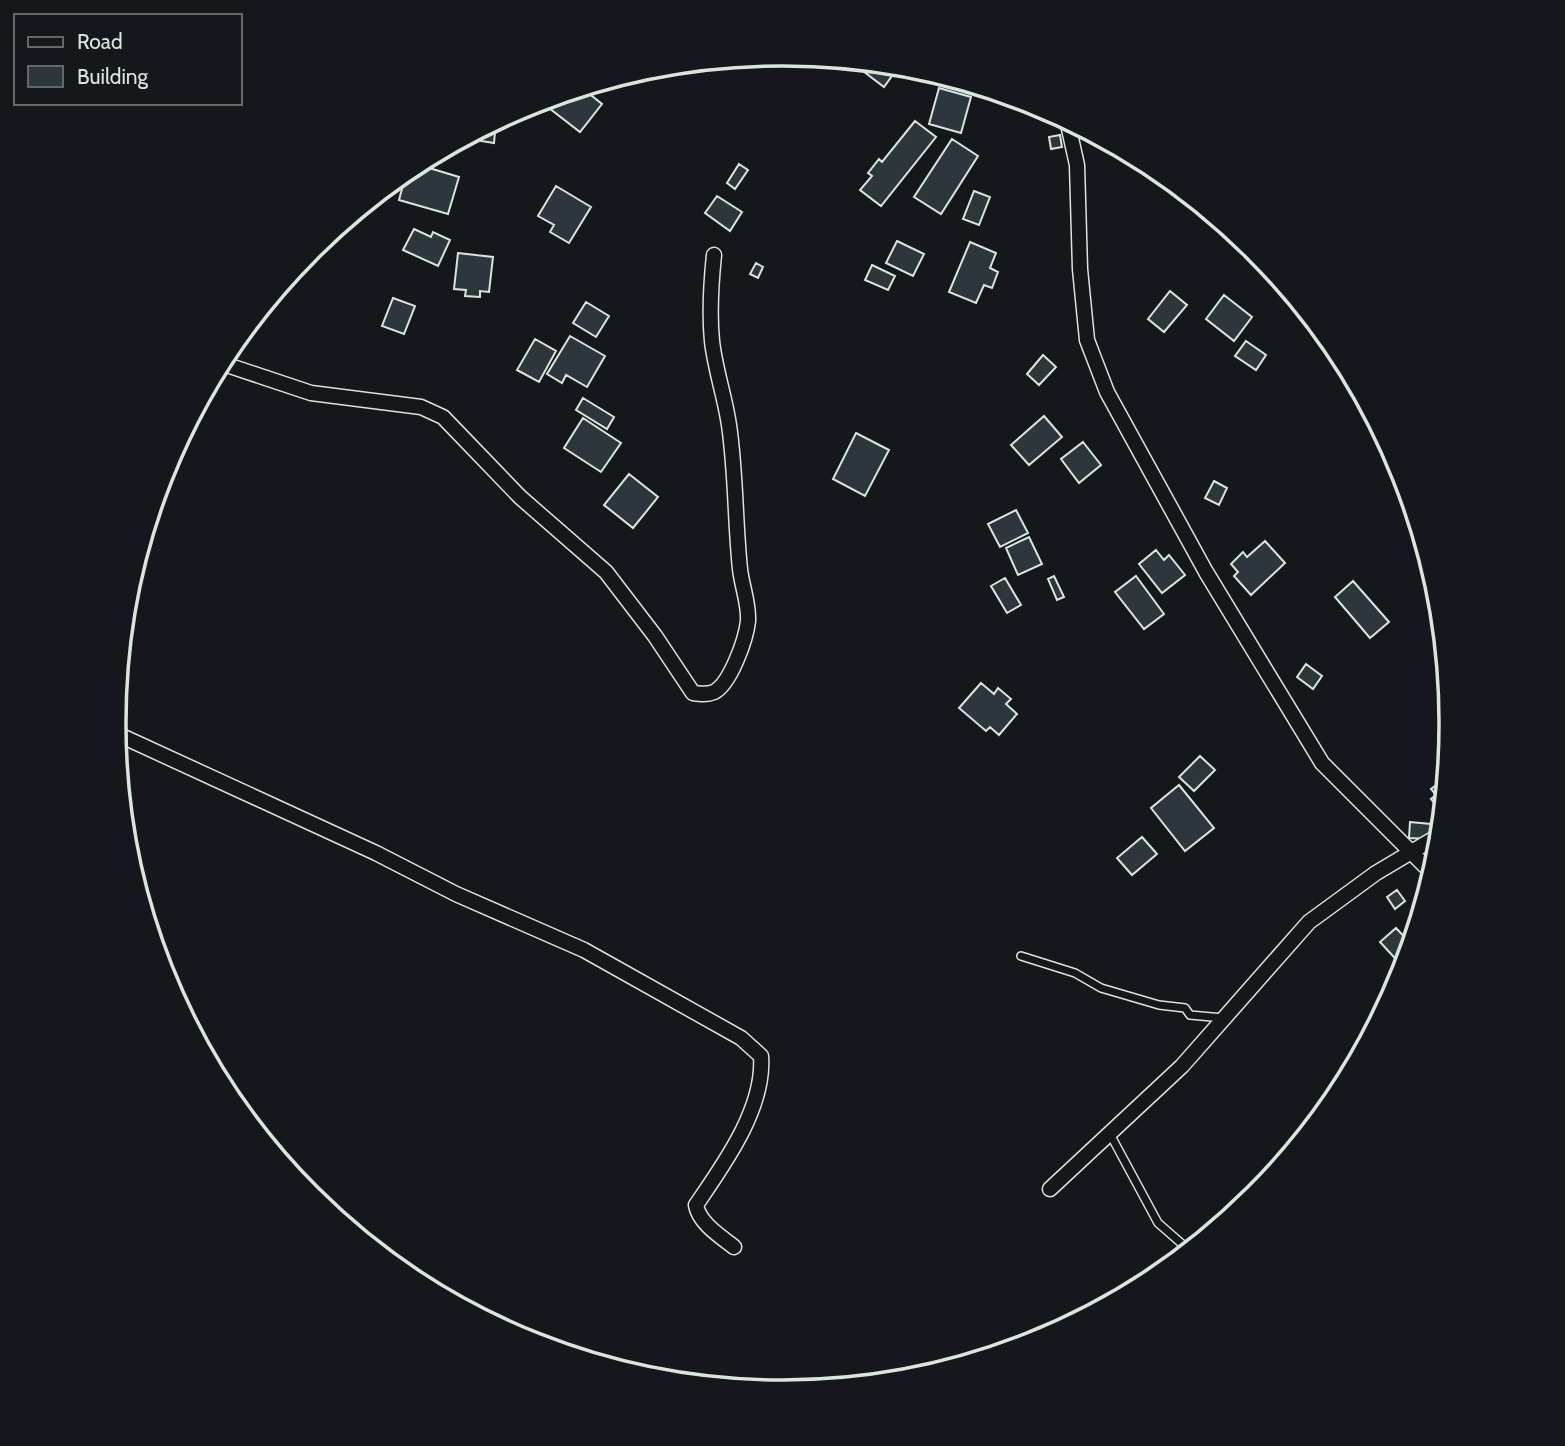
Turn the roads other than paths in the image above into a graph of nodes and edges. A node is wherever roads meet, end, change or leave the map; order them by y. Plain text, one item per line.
1 (1069, 132) edge
2 (714, 255) dead end
3 (232, 367) edge
4 (126, 738) edge
5 (1428, 842) edge
6 (1410, 851) junction
7 (1423, 864) edge
8 (1021, 956) dead end
9 (1223, 1018) junction
10 (1110, 1134) junction
11 (1050, 1189) dead end
12 (1182, 1244) edge
13 (734, 1247) dead end

1 - 6 street
2 - 3 street
4 - 13 street
5 - 6 street
6 - 7 street
6 - 9 street
8 - 9 lane
9 - 10 street
10 - 11 street
10 - 12 lane

